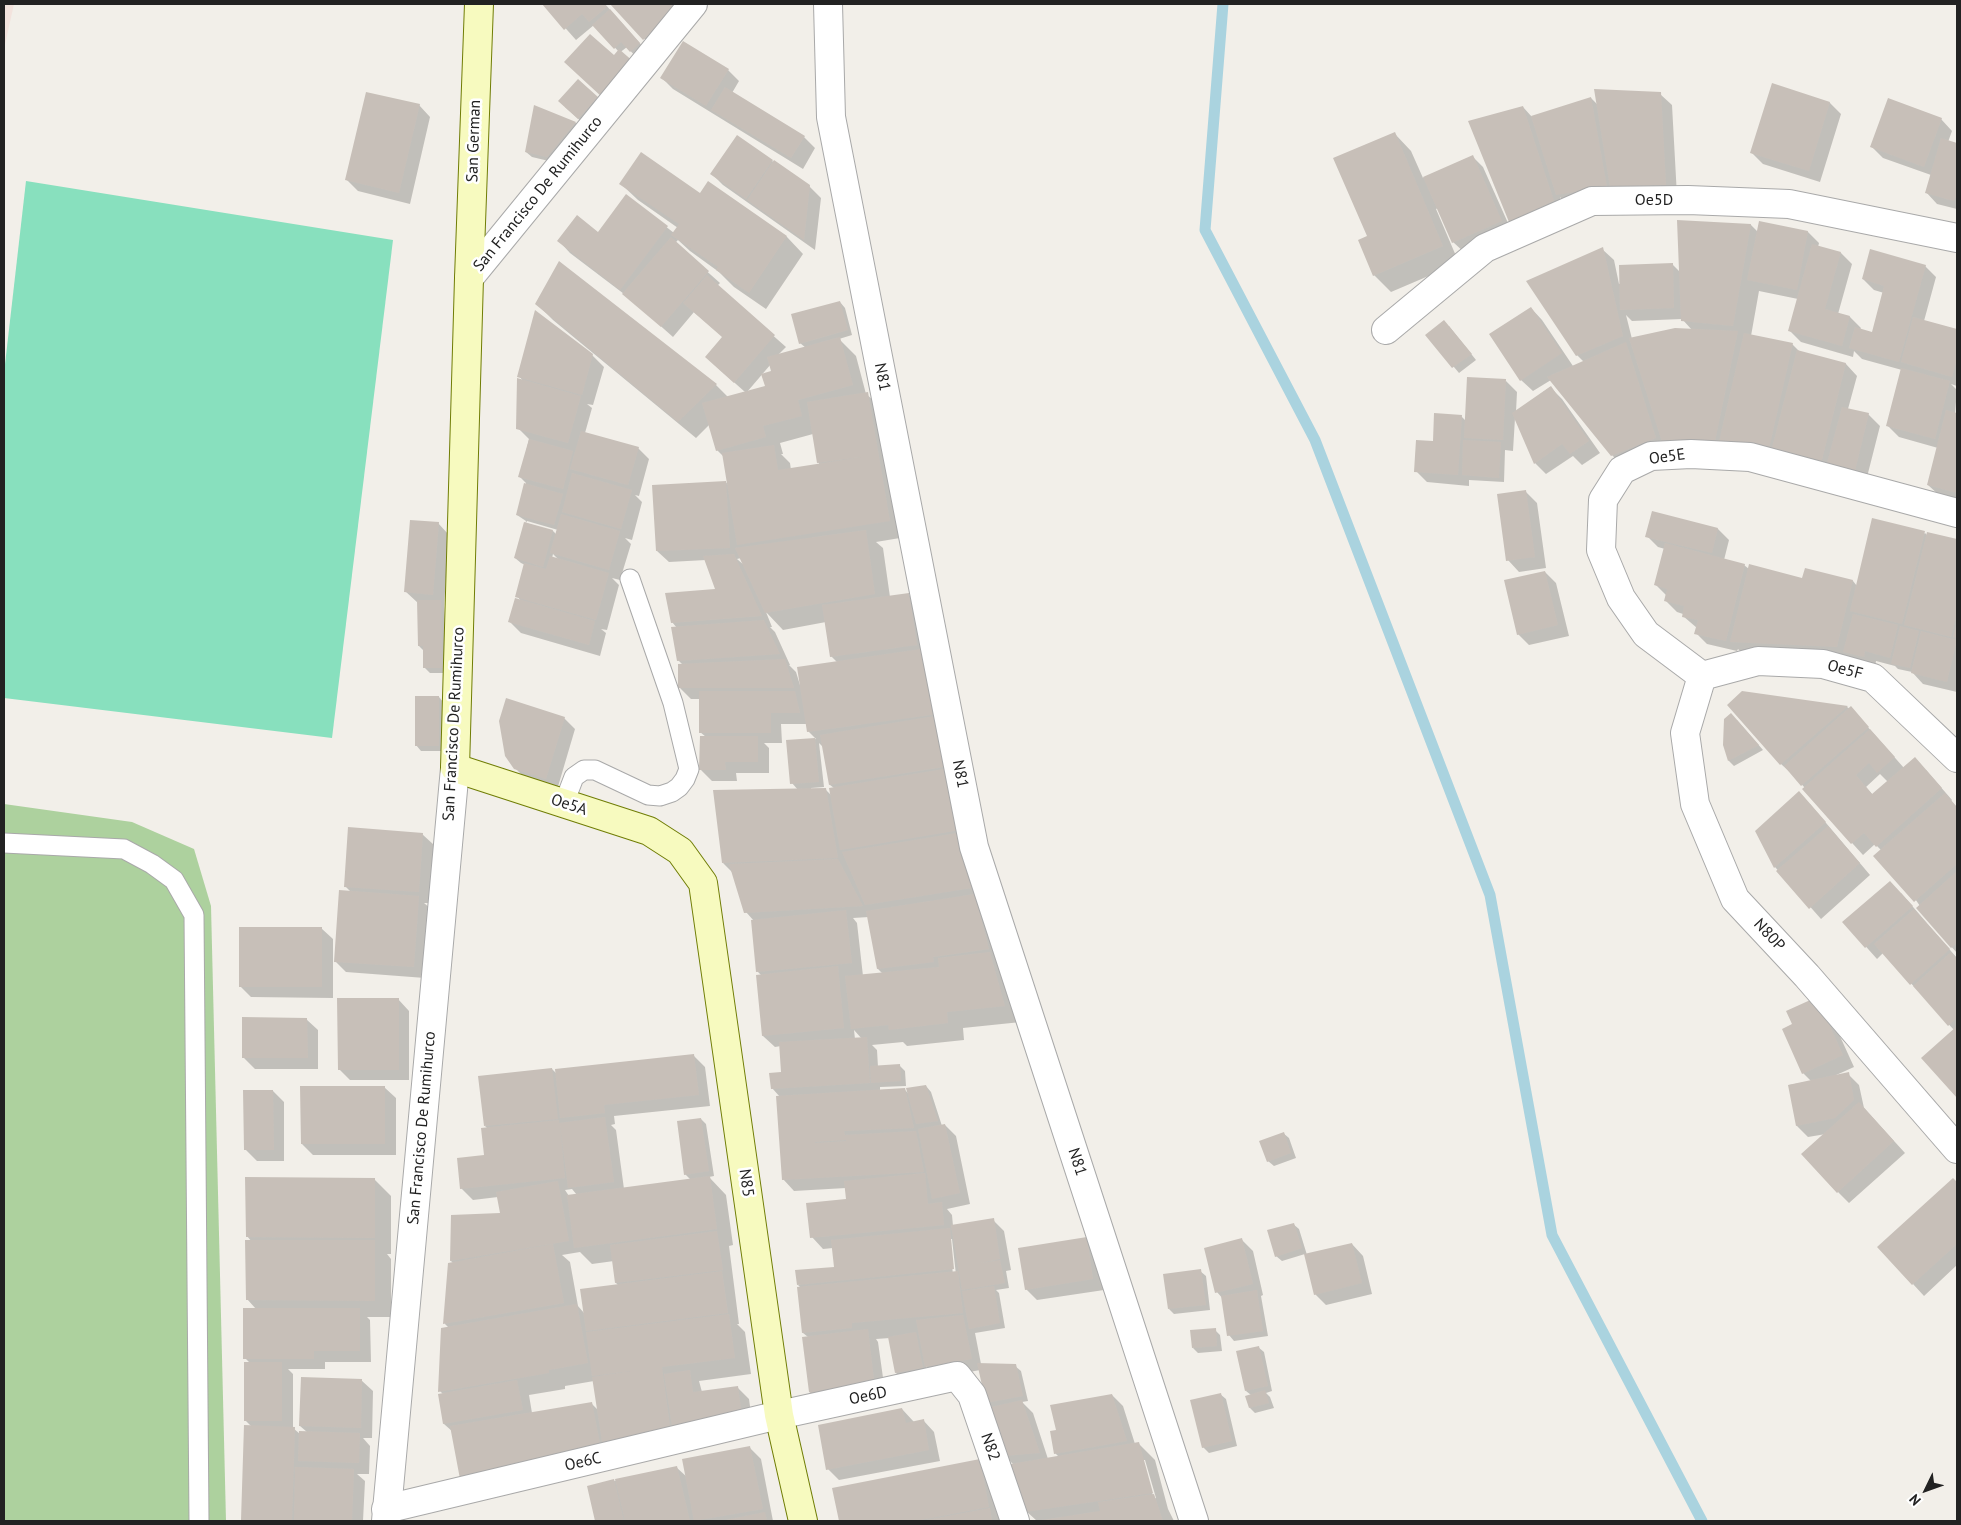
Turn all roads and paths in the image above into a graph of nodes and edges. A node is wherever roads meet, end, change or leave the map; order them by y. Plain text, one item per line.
1 (479, 4) edge
2 (693, 4) edge
3 (828, 4) edge
4 (1957, 238) edge
5 (469, 278) junction
6 (1386, 330) dead end
7 (1957, 513) edge
8 (630, 578) dead end
9 (1702, 676) junction
10 (1957, 758) edge
11 (455, 768) junction
12 (564, 804) junction
13 (4, 843) edge
14 (680, 851) joint
15 (1957, 1149) edge
16 (957, 1376) joint
17 (779, 1415) junction
18 (386, 1515) edge
19 (199, 1521) edge
20 (803, 1521) edge
21 (1016, 1521) edge
22 (1194, 1521) edge

1 - 5 main road, San German
2 - 5 street, San Francisco De Rumihurco
3 - 22 street, N81
4 - 6 street, Oe5D
5 - 11 main road, San Francisco De Rumihurco
7 - 9 street, Oe5E
8 - 12 lane
9 - 10 street, Oe5F
9 - 15 street, N80P
11 - 12 main road, Oe5A
11 - 18 street, San Francisco De Rumihurco
12 - 14 main road, Oe5A
13 - 19 lane
14 - 17 main road, N85
16 - 17 street, Oe6D
16 - 21 street, N82
17 - 18 street, Oe6C
17 - 20 main road, N85

